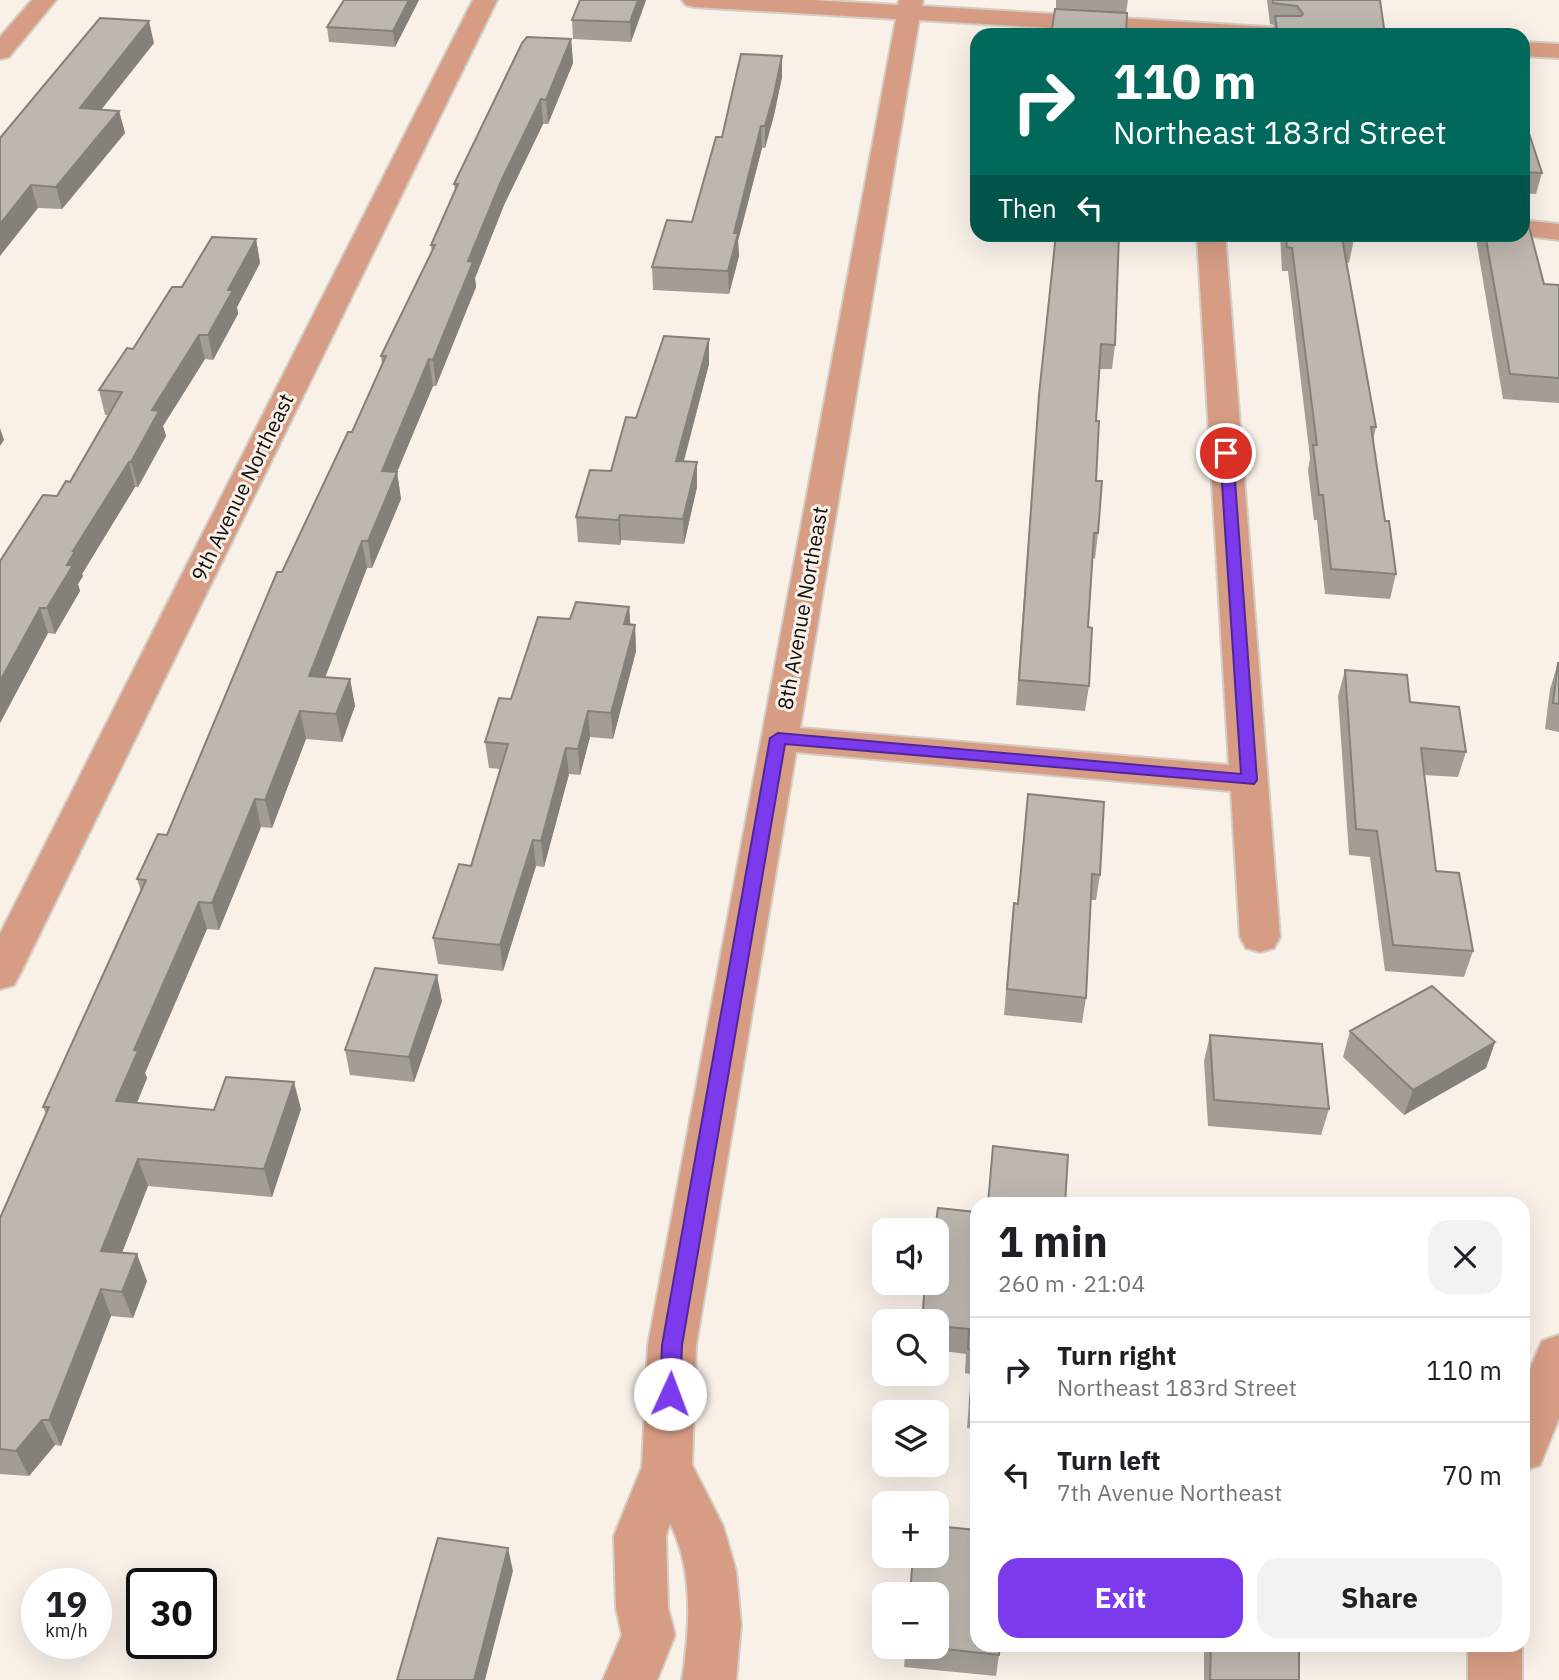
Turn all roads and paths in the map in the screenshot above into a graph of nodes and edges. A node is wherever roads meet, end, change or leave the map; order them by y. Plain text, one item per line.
1 (44, 0) edge
2 (485, 0) edge
3 (694, 0) edge
4 (910, 7) edge
5 (1151, 28) edge
6 (1530, 49) edge
7 (1559, 51) edge
8 (0, 52) edge
9 (1531, 229) edge
10 (1559, 232) edge
11 (1212, 242) edge
12 (778, 738) junction
13 (1249, 780) junction
14 (1260, 937) dead end
15 (0, 974) edge
16 (1559, 1356) edge
17 (1530, 1429) edge
18 (667, 1467) junction
19 (1495, 1652) edge
20 (631, 1680) edge
21 (709, 1680) edge
22 (1495, 1680) edge

1 - 8 street
2 - 15 street, 9th Avenue Northeast
3 - 4 street
4 - 5 street
4 - 12 street, 8th Avenue Northeast
6 - 7 street
9 - 10 street
11 - 13 street
12 - 13 street
12 - 18 street, 8th Avenue Northeast
13 - 14 street
16 - 17 street
18 - 20 street, 8th Avenue Northeast
18 - 21 street, 8th Avenue Northeast
19 - 22 street

